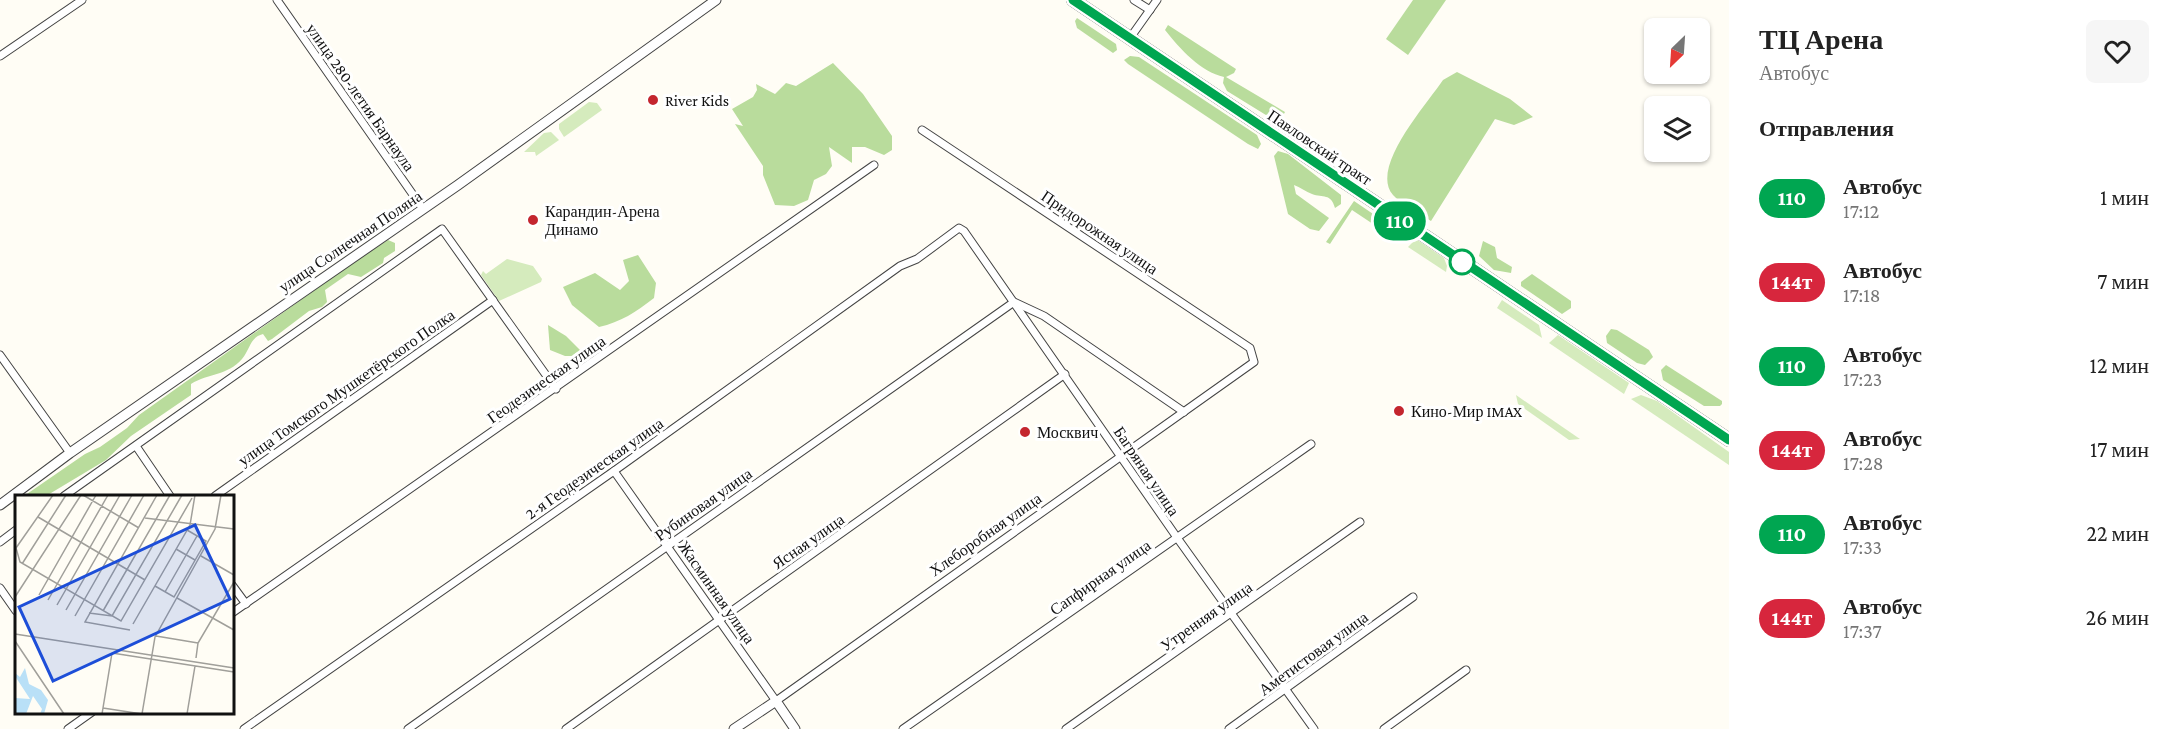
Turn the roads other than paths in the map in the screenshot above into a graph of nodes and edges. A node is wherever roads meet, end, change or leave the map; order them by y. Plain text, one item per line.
1 (82, 0) edge
2 (277, 0) edge
3 (716, 0) edge
4 (1073, 0) edge
5 (1134, 0) edge
6 (1157, 0) edge
7 (1150, 10) junction
8 (1130, 38) junction
9 (0, 56) edge
10 (922, 130) dead end
11 (874, 165) dead end
12 (423, 209) junction
13 (959, 228) joint
14 (493, 300) junction
15 (1014, 302) junction
16 (0, 355) edge
17 (1254, 362) joint
18 (1065, 374) junction
19 (556, 389) junction
20 (1184, 412) junction
21 (1729, 440) edge
22 (1311, 444) dead end
23 (136, 446) junction
24 (70, 453) junction
25 (1121, 456) junction
26 (614, 471) junction
27 (65, 495) edge
28 (169, 495) edge
29 (216, 495) edge
30 (0, 505) edge
31 (1360, 522) dead end
32 (15, 531) edge
33 (1178, 539) junction
34 (0, 542) edge
35 (667, 546) junction
36 (0, 588) edge
37 (234, 588) edge
38 (1413, 597) dead end
39 (246, 604) junction
40 (15, 610) edge
41 (234, 613) edge
42 (1231, 615) junction
43 (718, 621) junction
44 (1466, 670) dead end
45 (1286, 690) junction
46 (776, 701) junction
47 (89, 714) edge
48 (68, 729) edge
49 (244, 729) edge
50 (408, 729) edge
51 (566, 729) edge
52 (734, 729) edge
53 (795, 729) edge
54 (903, 729) edge
55 (1066, 729) edge
56 (1229, 729) edge
57 (1314, 729) edge
58 (1384, 729) edge

1 - 9 street
2 - 12 street, улица 280-летия Барнаула
3 - 12 street, улица Солнечная Поляна
4 - 8 main road, Павловский тракт
5 - 7 street
6 - 7 street
7 - 8 street
8 - 21 main road, Павловский тракт
10 - 17 street, Придорожная улица
11 - 19 street, Геодезическая улица
12 - 24 street, улица Солнечная Поляна
13 - 15 street, Багряная улица
13 - 26 street, 2-я Геодезическая улица
14 - 19 street
14 - 23 street
14 - 29 street, улица Томского Мушкетёрского Полка
15 - 18 street, Багряная улица
15 - 20 street
15 - 35 street, Рубиновая улица
16 - 24 street
17 - 20 street, Хлеборобная улица
18 - 25 street, Багряная улица
18 - 43 street, Ясная улица
19 - 39 street, Геодезическая улица
20 - 25 street, Хлеборобная улица
22 - 33 street, Сапфирная улица
23 - 27 street
23 - 28 street
24 - 30 street, улица Солнечная Поляна
25 - 33 street, Багряная улица
25 - 46 street, Хлеборобная улица
26 - 35 street, Жасминная улица
26 - 49 street, 2-я Геодезическая улица
31 - 42 street, Утренняя улица
32 - 34 street
33 - 42 street, Багряная улица
33 - 54 street, Сапфирная улица
35 - 43 street, Жасминная улица
35 - 50 street, Рубиновая улица
36 - 40 street
37 - 39 street
38 - 45 street, Аметистовая улица
39 - 41 street, Геодезическая улица
42 - 45 street, Багряная улица
42 - 55 street, Утренняя улица
43 - 46 street, Жасминная улица
43 - 51 street, Ясная улица
44 - 58 street
45 - 56 street, Аметистовая улица
45 - 57 street, Багряная улица
46 - 52 street, Хлеборобная улица
46 - 53 street, Жасминная улица
47 - 48 street

